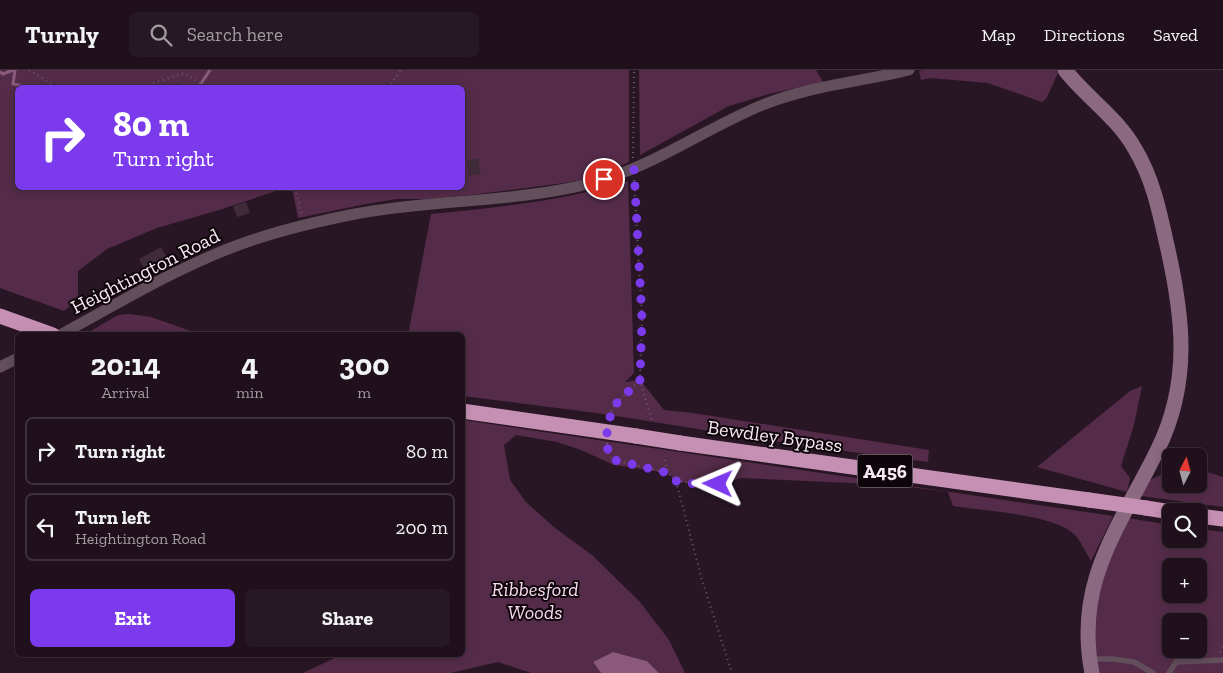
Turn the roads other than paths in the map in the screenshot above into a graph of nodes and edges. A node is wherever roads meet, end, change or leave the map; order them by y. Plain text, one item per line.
1 (909, 70) edge
2 (1065, 70) edge
3 (0, 316) edge
4 (45, 332) edge
5 (65, 332) edge
6 (15, 360) edge
7 (0, 367) edge
8 (465, 411) edge
9 (1162, 511) edge
10 (1207, 517) edge
11 (1223, 519) edge
12 (1223, 660) edge
13 (1091, 666) edge
14 (1153, 673) edge
15 (1169, 673) edge

1 - 5 street, Heightington Road
2 - 13 main road
3 - 4 highway
6 - 7 street
8 - 9 highway, Bewdley Bypass / A456, bridge
10 - 11 highway
12 - 15 lane
13 - 14 lane

